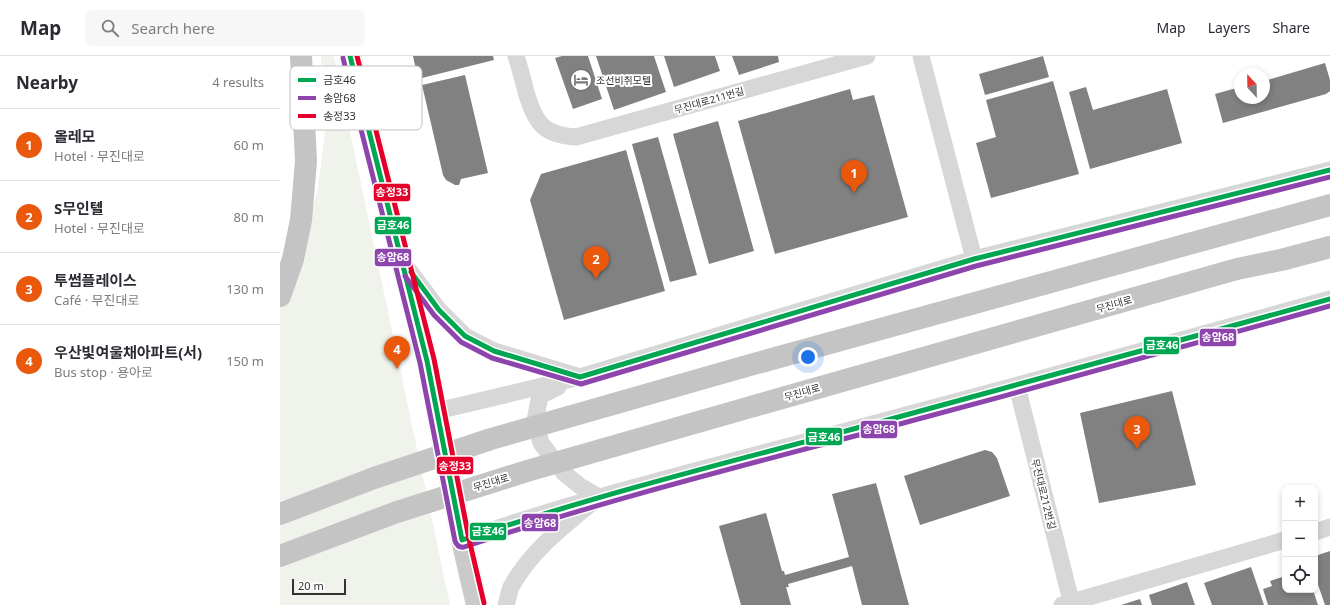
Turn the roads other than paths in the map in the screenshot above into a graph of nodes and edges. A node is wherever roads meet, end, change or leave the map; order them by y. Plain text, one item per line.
1 (300, 56) edge
2 (350, 56) edge
3 (516, 56) edge
4 (867, 56) edge
5 (921, 56) edge
6 (301, 66) edge
7 (352, 66) edge
8 (304, 130) edge
9 (368, 130) edge
10 (1330, 170) edge
11 (1330, 205) edge
12 (1330, 247) edge
13 (974, 259) junction
14 (1330, 259) edge
15 (401, 260) junction
16 (1237, 269) junction
17 (280, 296) edge
18 (1330, 299) edge
19 (580, 377) junction
20 (1017, 386) junction
21 (437, 411) junction
22 (599, 497) junction
23 (280, 514) edge
24 (1330, 527) edge
25 (1318, 531) edge
26 (462, 540) junction
27 (1282, 541) edge
28 (280, 556) edge
29 (1068, 604) edge
30 (477, 605) edge
31 (506, 605) edge

1 - 6 highway
2 - 7 main road
3 - 4 street, 무진대로211번길
5 - 13 street
8 - 17 highway
9 - 15 main road
10 - 13 street
11 - 23 highway, bridge
12 - 16 highway, 무진대로
13 - 19 street
14 - 16 highway
15 - 19 street
15 - 21 main road
16 - 28 highway, 무진대로, bridge
18 - 20 street
19 - 21 street
19 - 22 street
20 - 22 street
20 - 29 street, 무진대로212번길
21 - 26 main road
22 - 26 street
22 - 31 street
24 - 25 street
26 - 30 main road
27 - 29 street, 무진대로212번길

